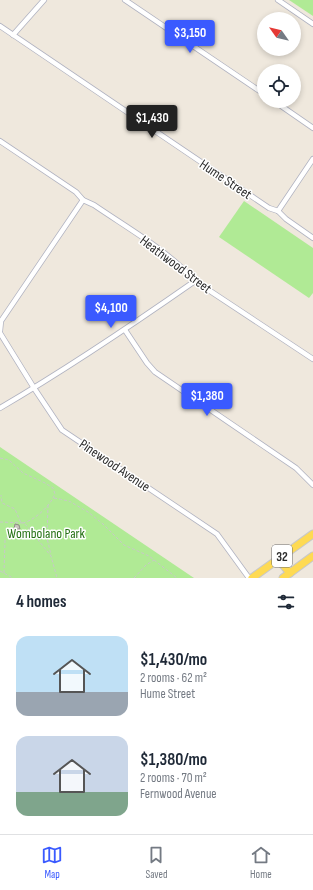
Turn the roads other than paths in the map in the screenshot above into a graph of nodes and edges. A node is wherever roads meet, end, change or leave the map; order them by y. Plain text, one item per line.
1 (44, 0) edge
2 (125, 0) edge
3 (278, 0) edge
4 (313, 24) edge
5 (0, 26) edge
6 (13, 34) junction
7 (257, 89) edge
8 (284, 108) edge
9 (313, 128) edge
10 (0, 141) edge
11 (313, 159) edge
12 (83, 200) junction
13 (278, 211) junction
14 (313, 238) edge
15 (195, 281) junction
16 (125, 330) junction
17 (0, 332) edge
18 (313, 359) edge
19 (34, 388) junction
20 (0, 408) edge
21 (313, 485) edge
22 (313, 534) edge
23 (313, 556) edge
24 (278, 559) junction
25 (290, 573) junction
26 (250, 578) edge
27 (283, 578) edge

1 - 6 street
2 - 7 street
3 - 4 street
5 - 6 street, Hume Street
6 - 13 street, Hume Street
8 - 9 street
10 - 12 street, Heathwood Street
11 - 13 street
12 - 15 street, Heathwood Street
12 - 17 street, Pinewood Avenue
13 - 14 street, Hume Street
15 - 16 street
15 - 18 street, Heathwood Street
16 - 19 street
16 - 21 street
17 - 19 street, Pinewood Avenue
19 - 20 street
19 - 26 street, Pinewood Avenue
22 - 24 main road, 32
23 - 25 main road, 32
24 - 25 main road
24 - 26 main road, 32
25 - 27 main road, 32

